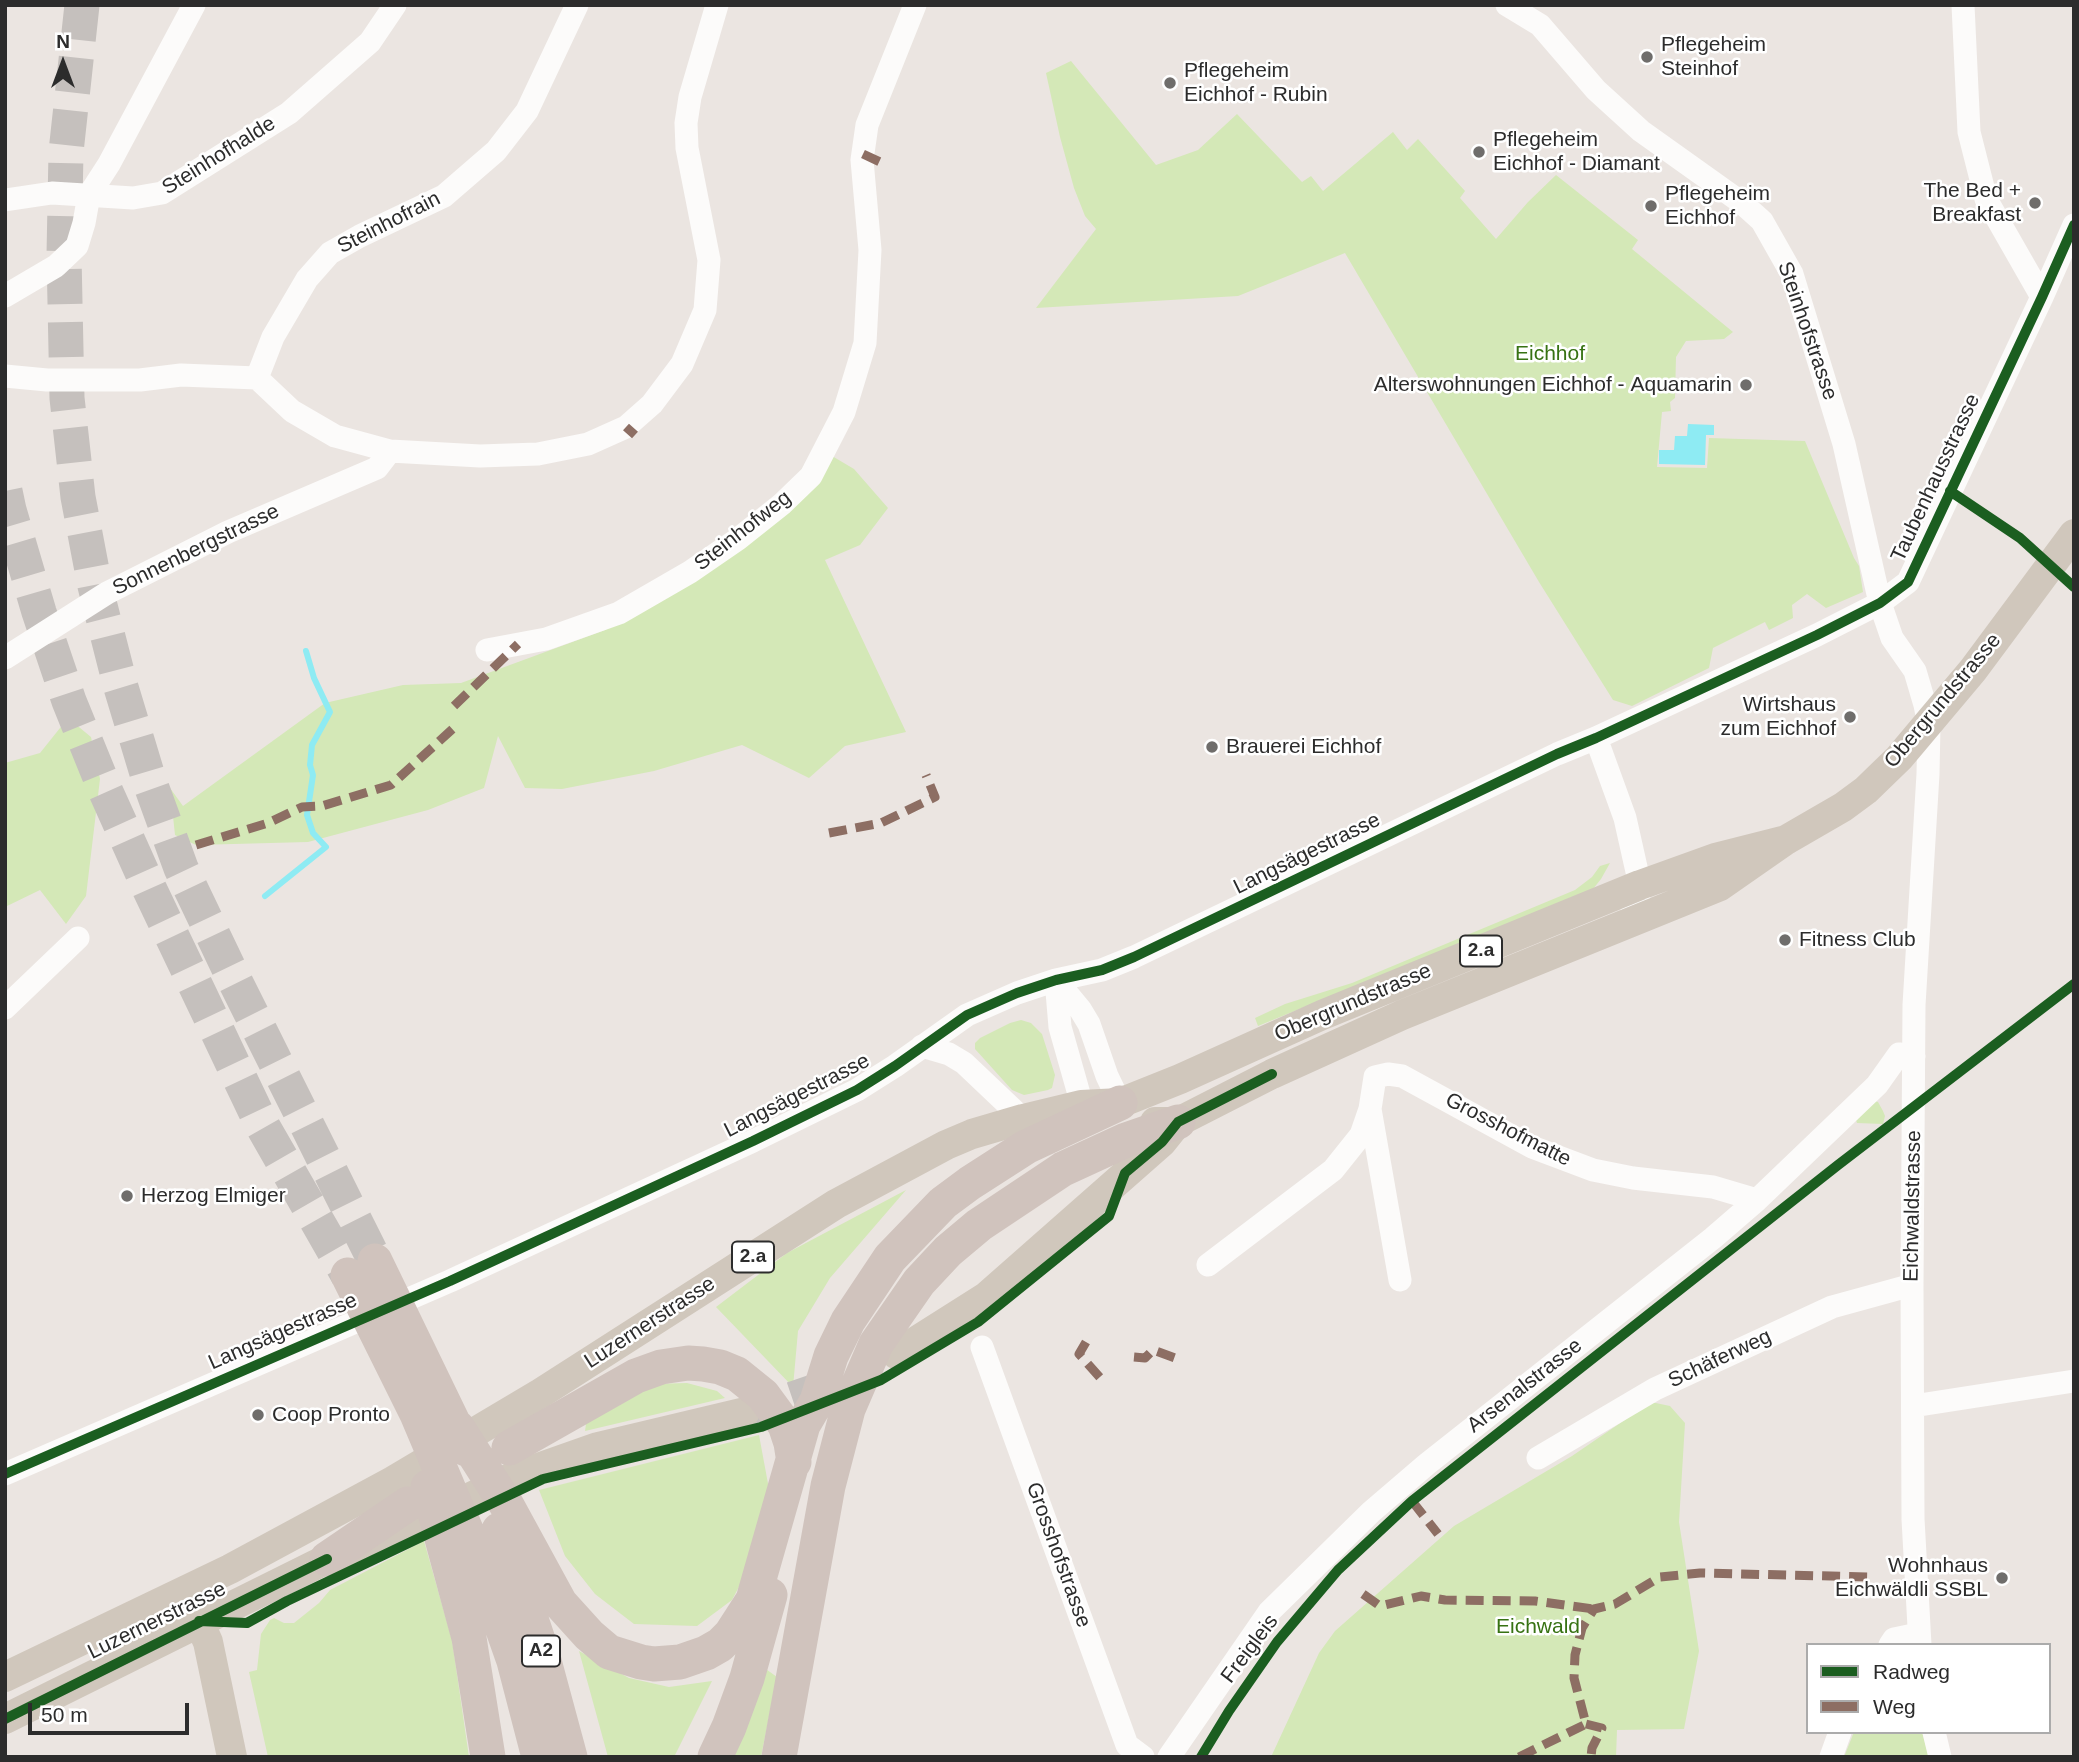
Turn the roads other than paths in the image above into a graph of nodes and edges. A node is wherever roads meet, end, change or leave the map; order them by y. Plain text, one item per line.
1 (194, 5) edge
2 (395, 5) edge
3 (577, 5) edge
4 (717, 5) edge
5 (915, 5) edge
6 (1963, 5) edge
7 (1513, 7) edge
8 (89, 195) junction
9 (5, 200) edge
10 (2074, 225) edge
11 (5, 296) edge
12 (2042, 297) junction
13 (5, 376) edge
14 (257, 379) junction
15 (390, 451) junction
16 (2074, 534) edge
17 (1880, 603) junction
18 (487, 650) dead end
19 (5, 658) edge
20 (1928, 725) junction
21 (1597, 738) junction
22 (1786, 840) junction
23 (1640, 885) junction
24 (1626, 923) junction
25 (78, 938) dead end
26 (1056, 981) junction
27 (5, 1008) edge
28 (922, 1046) junction
29 (1914, 1056) junction
30 (1120, 1102) junction
31 (1370, 1109) junction
32 (1077, 1116) junction
33 (1023, 1119) junction
34 (1178, 1122) junction
35 (1757, 1200) junction
36 (1208, 1265) dead end
37 (1400, 1279) dead end
38 (1912, 1284) junction
39 (982, 1347) dead end
40 (896, 1354) dead end
41 (2074, 1381) edge
42 (1913, 1406) junction
43 (791, 1418) junction
44 (509, 1448) dead end
45 (1538, 1458) dead end
46 (5, 1474) edge
47 (789, 1498) junction
48 (408, 1504) dead end
49 (490, 1552) junction
50 (327, 1559) junction
51 (185, 1591) junction
52 (200, 1621) junction
53 (1919, 1639) edge
54 (1891, 1643) edge
55 (5, 1677) edge
56 (5, 1719) edge
57 (1839, 1734) edge
58 (1934, 1734) edge
59 (232, 1757) edge
60 (488, 1757) edge
61 (539, 1757) edge
62 (570, 1757) edge
63 (715, 1757) edge
64 (779, 1757) edge
65 (1143, 1757) edge
66 (1168, 1757) edge
67 (1831, 1757) edge
68 (1940, 1757) edge

1 - 8 street
2 - 8 street, Steinhofhalde
3 - 14 street, Steinhofrain
4 - 15 street
5 - 18 street, Steinhofweg
6 - 12 street
7 - 17 street, Steinhofstrasse
8 - 9 street
8 - 11 street
10 - 12 street, Taubenhausstrasse
12 - 17 street, Taubenhausstrasse
13 - 14 street
14 - 15 street
15 - 19 street, Sonnenbergstrasse
16 - 20 main road, Obergrundstrasse / 2.a
17 - 20 street, Steinhofstrasse
17 - 21 street, Taubenhausstrasse
20 - 22 main road, Obergrundstrasse / 2.a
20 - 29 street, Eichwaldstrasse
21 - 23 street
21 - 26 street, Langsägestrasse
22 - 23 main road, Obergrundstrasse / 2.a
22 - 24 main road, Obergrundstrasse / 2.a
23 - 24 street
23 - 30 main road, Obergrundstrasse / 2.a
24 - 34 main road, Obergrundstrasse / 2.a
25 - 27 street
26 - 28 street, Langsägestrasse
26 - 30 street
26 - 32 street
28 - 33 street
28 - 46 street, Langsägestrasse
29 - 35 street, Arsenalstrasse
29 - 38 street, Eichwaldstrasse
30 - 32 highway
30 - 34 main road
31 - 35 street, Grosshofmatte
31 - 36 street, Grosshofmatte
31 - 37 street, Grosshofmatte
32 - 33 main road, Luzernerstrasse / 2.a
32 - 43 highway
33 - 51 main road, Luzernerstrasse / 2.a
34 - 40 main road, 2.a
34 - 43 highway
35 - 66 street, Arsenalstrasse
38 - 42 street, Eichwaldstrasse
38 - 45 street, Schäferweg
39 - 65 street, Grosshofstrasse
41 - 42 street
42 - 53 street, Eichwaldstrasse
43 - 44 highway
43 - 47 highway
43 - 50 main road, Luzernerstrasse
43 - 64 highway
47 - 49 highway
47 - 63 highway
48 - 50 highway
49 - 49 highway, A2
49 - 60 highway
49 - 61 highway, A2
49 - 62 highway, A2
50 - 52 main road, Luzernerstrasse
51 - 52 main road
51 - 55 main road, Luzernerstrasse / 2.a
52 - 56 main road, Luzernerstrasse
52 - 59 main road
53 - 54 street
57 - 67 street
58 - 68 street

